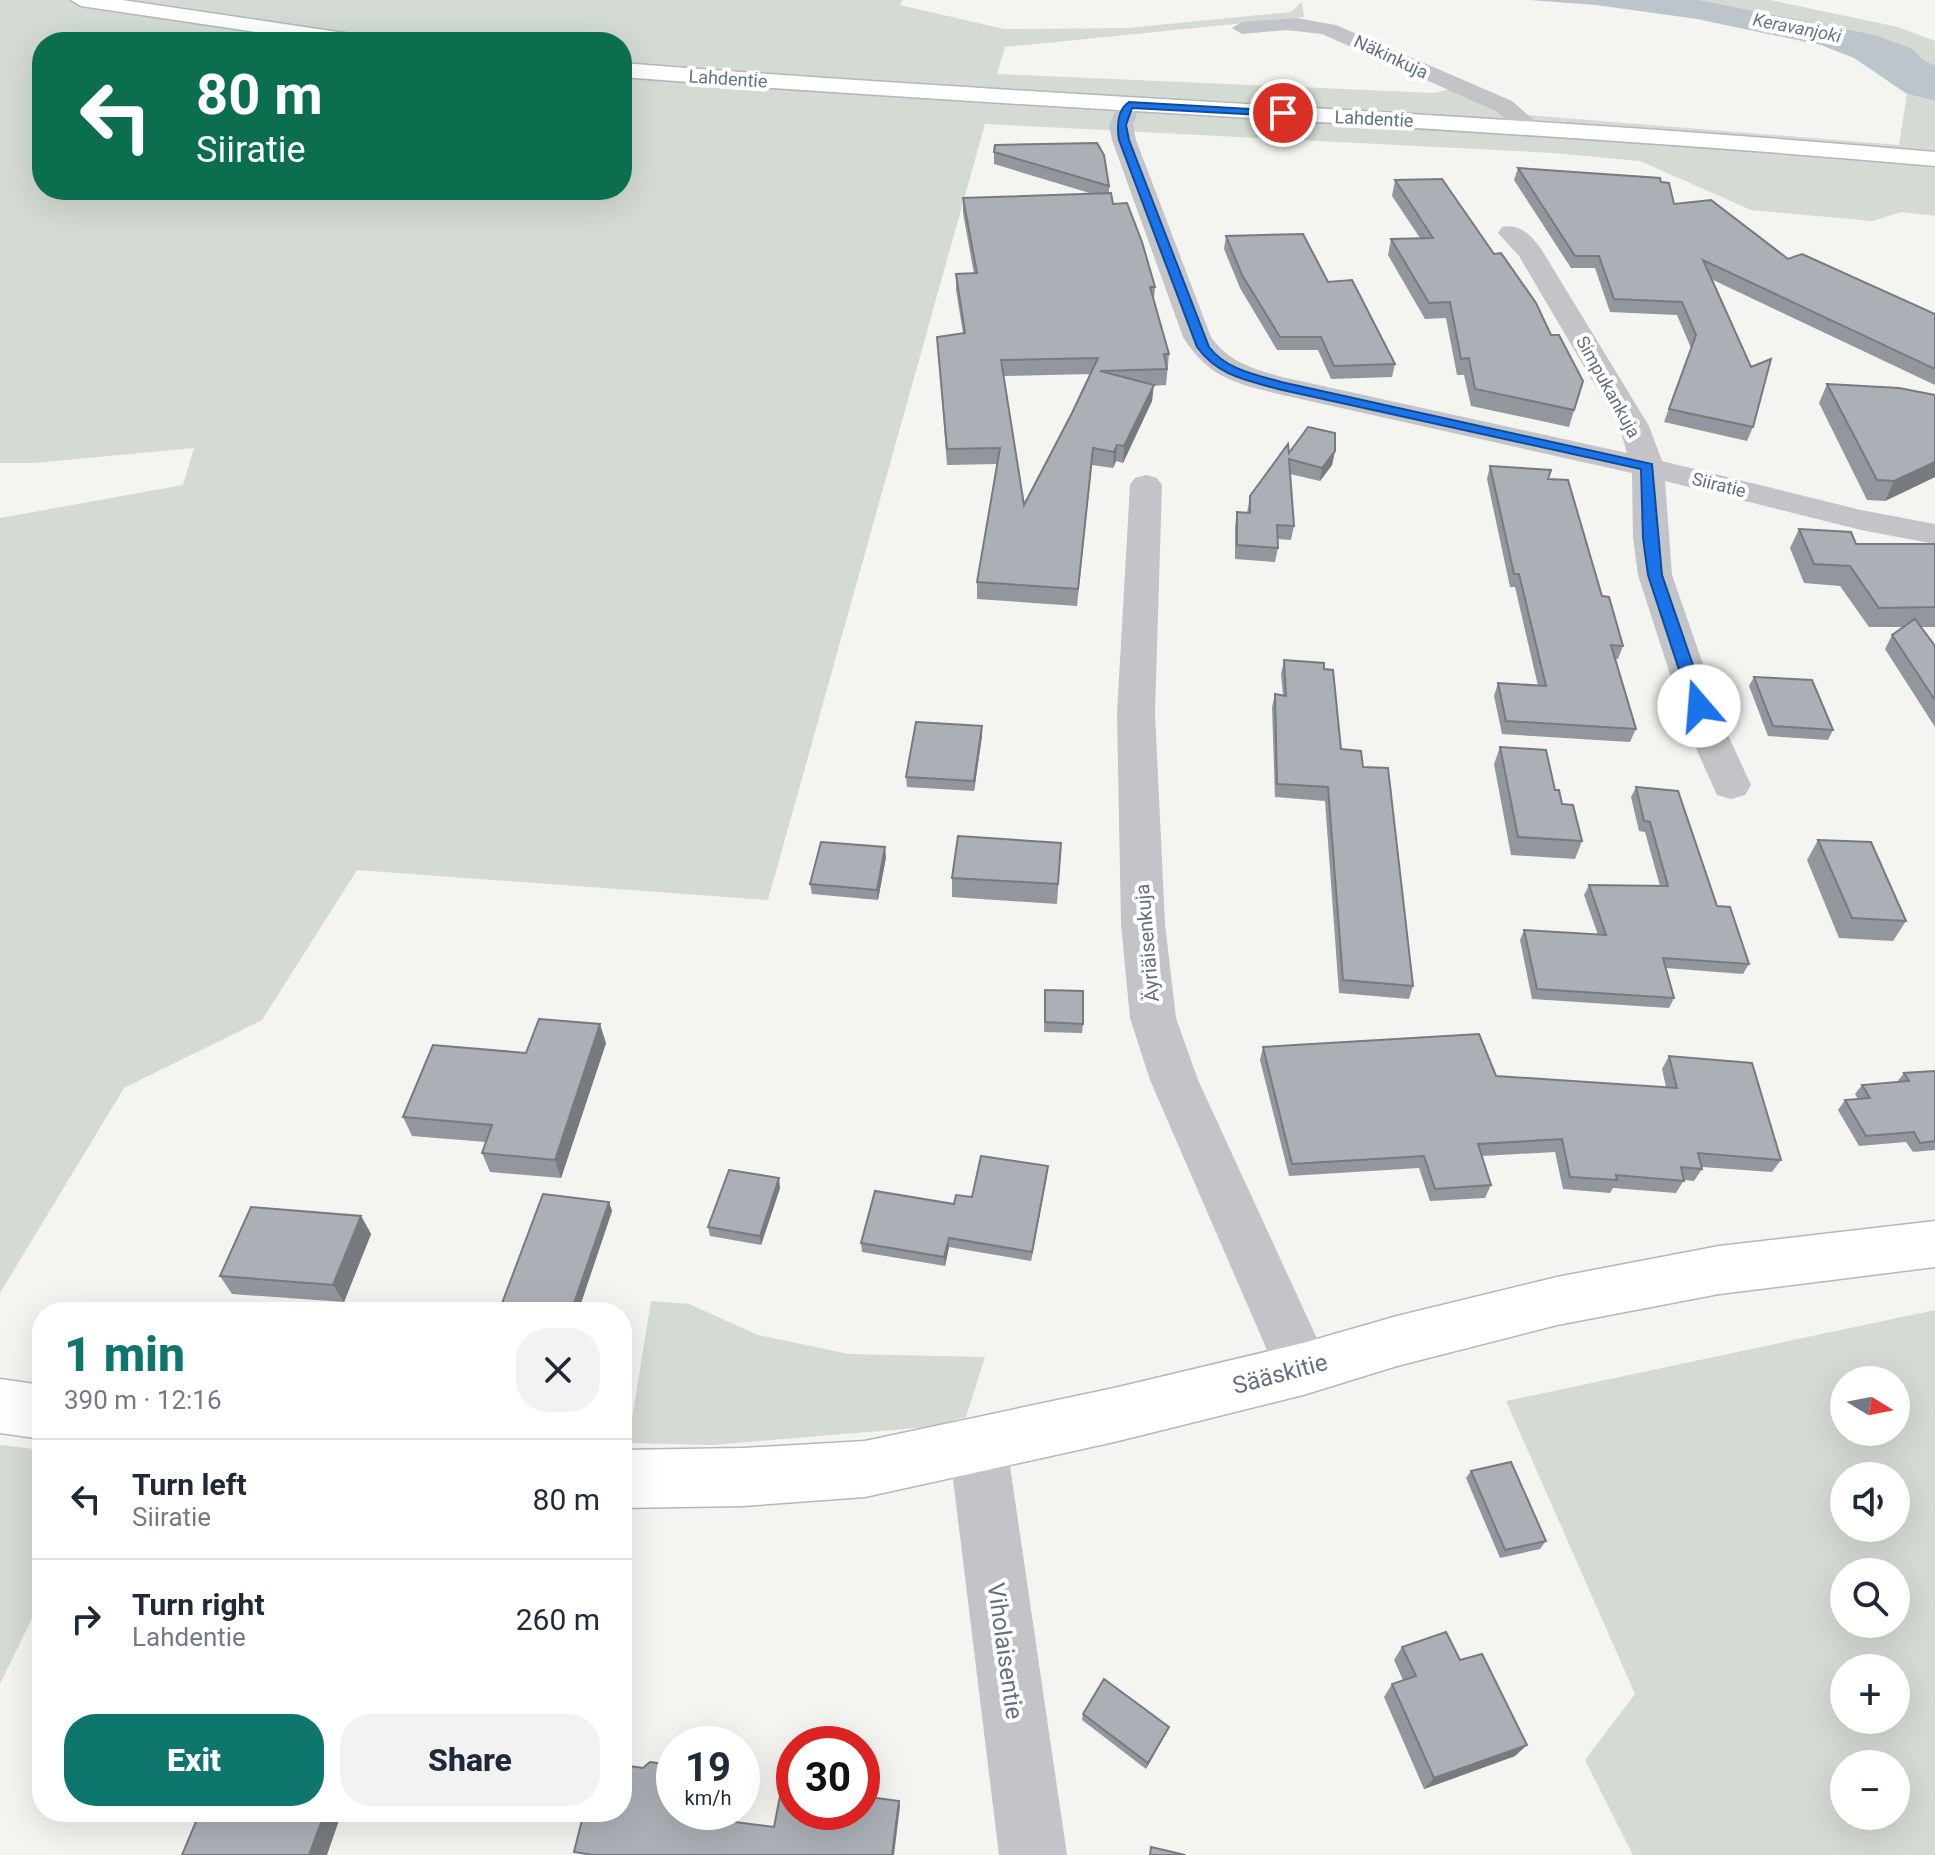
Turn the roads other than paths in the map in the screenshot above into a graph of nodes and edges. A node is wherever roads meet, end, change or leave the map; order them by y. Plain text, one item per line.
1 (81, 0) edge
2 (1242, 28) dead end
3 (297, 32) edge
4 (632, 71) edge
5 (1129, 105) junction
6 (1530, 127) junction
7 (1935, 159) edge
8 (1511, 233) dead end
9 (1648, 467) junction
10 (1146, 485) dead end
11 (1935, 534) edge
12 (1731, 785) dead end
13 (1935, 1244) edge
14 (1303, 1369) junction
15 (0, 1406) edge
16 (32, 1411) edge
17 (978, 1446) junction
18 (632, 1479) edge
19 (1033, 1855) edge

1 - 3 main road
2 - 6 street, Näkinkuja
4 - 5 main road, Lahdentie
5 - 6 main road, Lahdentie
5 - 9 street, Siiratie
6 - 7 main road, Lahdentie
8 - 9 street, Simpukankuja
9 - 11 street, Siiratie
9 - 12 street, Simpukankuja
10 - 14 street, Äyriäisenkuja
13 - 14 main road, Sääskitie
14 - 17 main road, Sääskitie
15 - 16 main road
17 - 18 main road, Sääskitie
17 - 19 street, Viholaisentie

